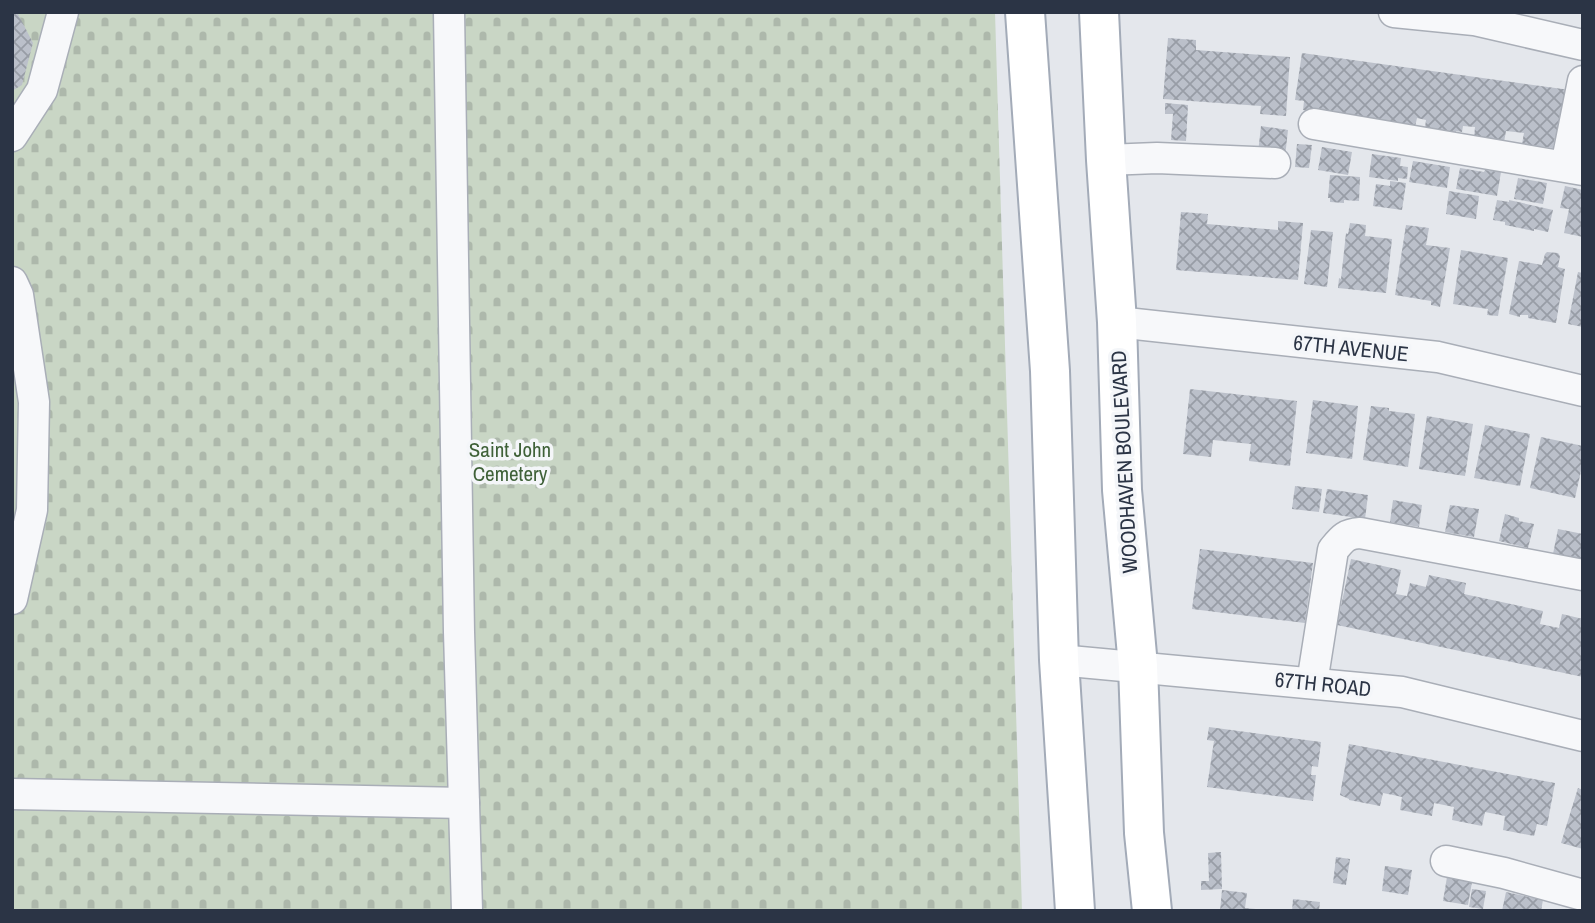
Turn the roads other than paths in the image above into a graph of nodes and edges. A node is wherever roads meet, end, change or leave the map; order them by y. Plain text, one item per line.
1 (63, 12) edge
2 (449, 12) edge
3 (1025, 12) edge
4 (1099, 12) edge
5 (1394, 12) edge
6 (1567, 32) edge
7 (1583, 81) edge
8 (1314, 124) dead end
9 (12, 136) edge
10 (1106, 160) junction
11 (1275, 163) dead end
12 (1574, 168) edge
13 (12, 282) edge
14 (1117, 322) junction
15 (1583, 391) edge
16 (1583, 575) edge
17 (12, 599) edge
18 (1059, 660) junction
19 (1138, 666) junction
20 (1312, 683) junction
21 (1583, 736) edge
22 (12, 794) edge
23 (464, 803) junction
24 (1446, 861) dead end
25 (1583, 895) edge
26 (467, 911) edge
27 (1075, 911) edge
28 (1152, 911) edge

1 - 9 street
2 - 23 street
3 - 18 main road
4 - 10 main road, WOODHAVEN BOULEVARD
5 - 6 street
7 - 12 street
8 - 12 street
10 - 11 street
10 - 14 main road, WOODHAVEN BOULEVARD
13 - 17 street
14 - 15 street, 67TH AVENUE
14 - 19 main road, WOODHAVEN BOULEVARD
16 - 20 street
18 - 19 street, 67TH ROAD
18 - 27 main road
19 - 20 street, 67TH ROAD
19 - 28 main road, WOODHAVEN BOULEVARD
20 - 21 street, 67TH ROAD
22 - 23 street
23 - 26 street
24 - 25 street

